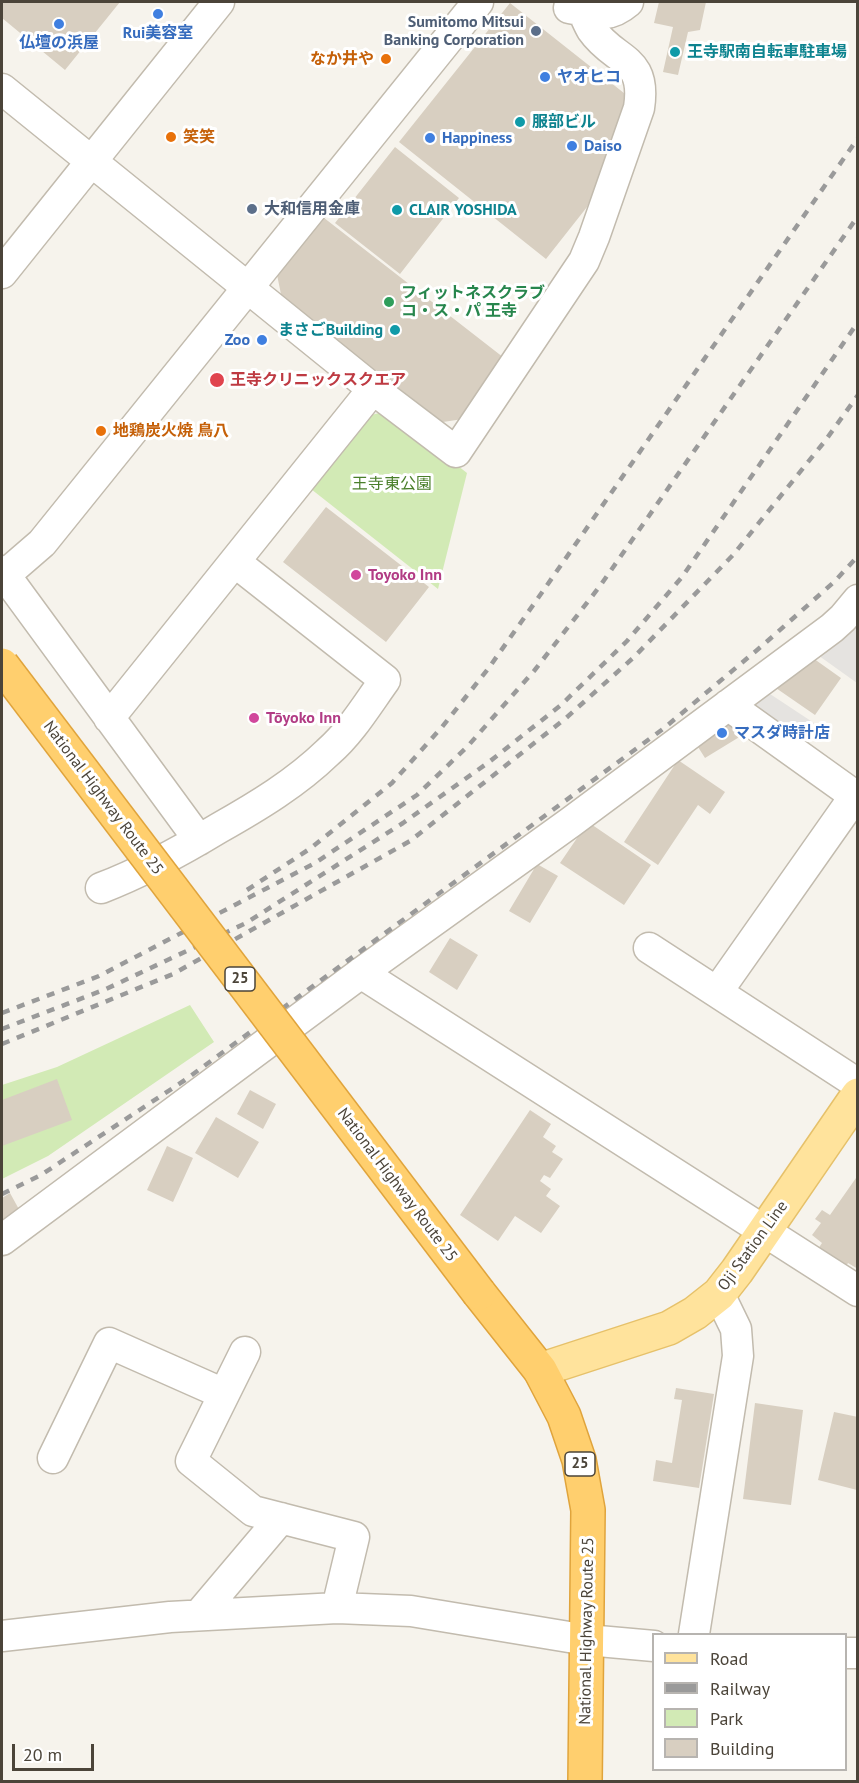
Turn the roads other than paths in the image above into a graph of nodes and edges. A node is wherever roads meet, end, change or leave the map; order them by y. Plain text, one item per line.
1 (219, 2) edge
2 (478, 2) edge
3 (628, 2) edge
4 (573, 4) edge
5 (2, 89) edge
6 (91, 162) junction
7 (2, 273) edge
8 (248, 287) junction
9 (373, 389) junction
10 (235, 562) junction
11 (3, 573) edge
12 (858, 600) edge
13 (2, 664) edge
14 (728, 705) junction
15 (109, 718) junction
16 (856, 797) edge
17 (199, 840) junction
18 (101, 888) dead end
19 (649, 948) dead end
20 (361, 973) junction
21 (717, 992) junction
22 (858, 1084) edge
23 (858, 1095) edge
24 (765, 1231) junction
25 (2, 1240) edge
26 (858, 1291) edge
27 (719, 1294) junction
28 (245, 1352) dead end
29 (540, 1370) junction
30 (224, 1394) junction
31 (53, 1458) dead end
32 (280, 1518) junction
33 (338, 1608) junction
34 (199, 1615) junction
35 (694, 1633) edge
36 (2, 1636) edge
37 (652, 1646) edge
38 (587, 1652) junction
39 (585, 1782) edge

1 - 6 street
2 - 8 street
3 - 4 street
4 - 9 street
5 - 6 street
6 - 7 street
6 - 8 street
8 - 9 street
8 - 11 street
9 - 10 street
10 - 15 street
10 - 17 street
11 - 15 street
12 - 14 street
13 - 29 highway, National Highway Route 25 / 25, bridge
14 - 16 street
14 - 20 street
15 - 17 street
16 - 21 street
17 - 18 street
19 - 21 street
20 - 24 street
20 - 25 street
21 - 22 street
23 - 24 main road, Oji Station Line
24 - 26 street
24 - 27 main road, Oji Station Line
27 - 29 main road, Oji Station Line
27 - 35 street
28 - 30 street
29 - 38 highway, National Highway Route 25 / 25
30 - 31 street
30 - 32 street
32 - 33 street
32 - 34 street
33 - 34 street
33 - 38 street
34 - 36 street
37 - 38 street
38 - 39 highway, National Highway Route 25 / 25

